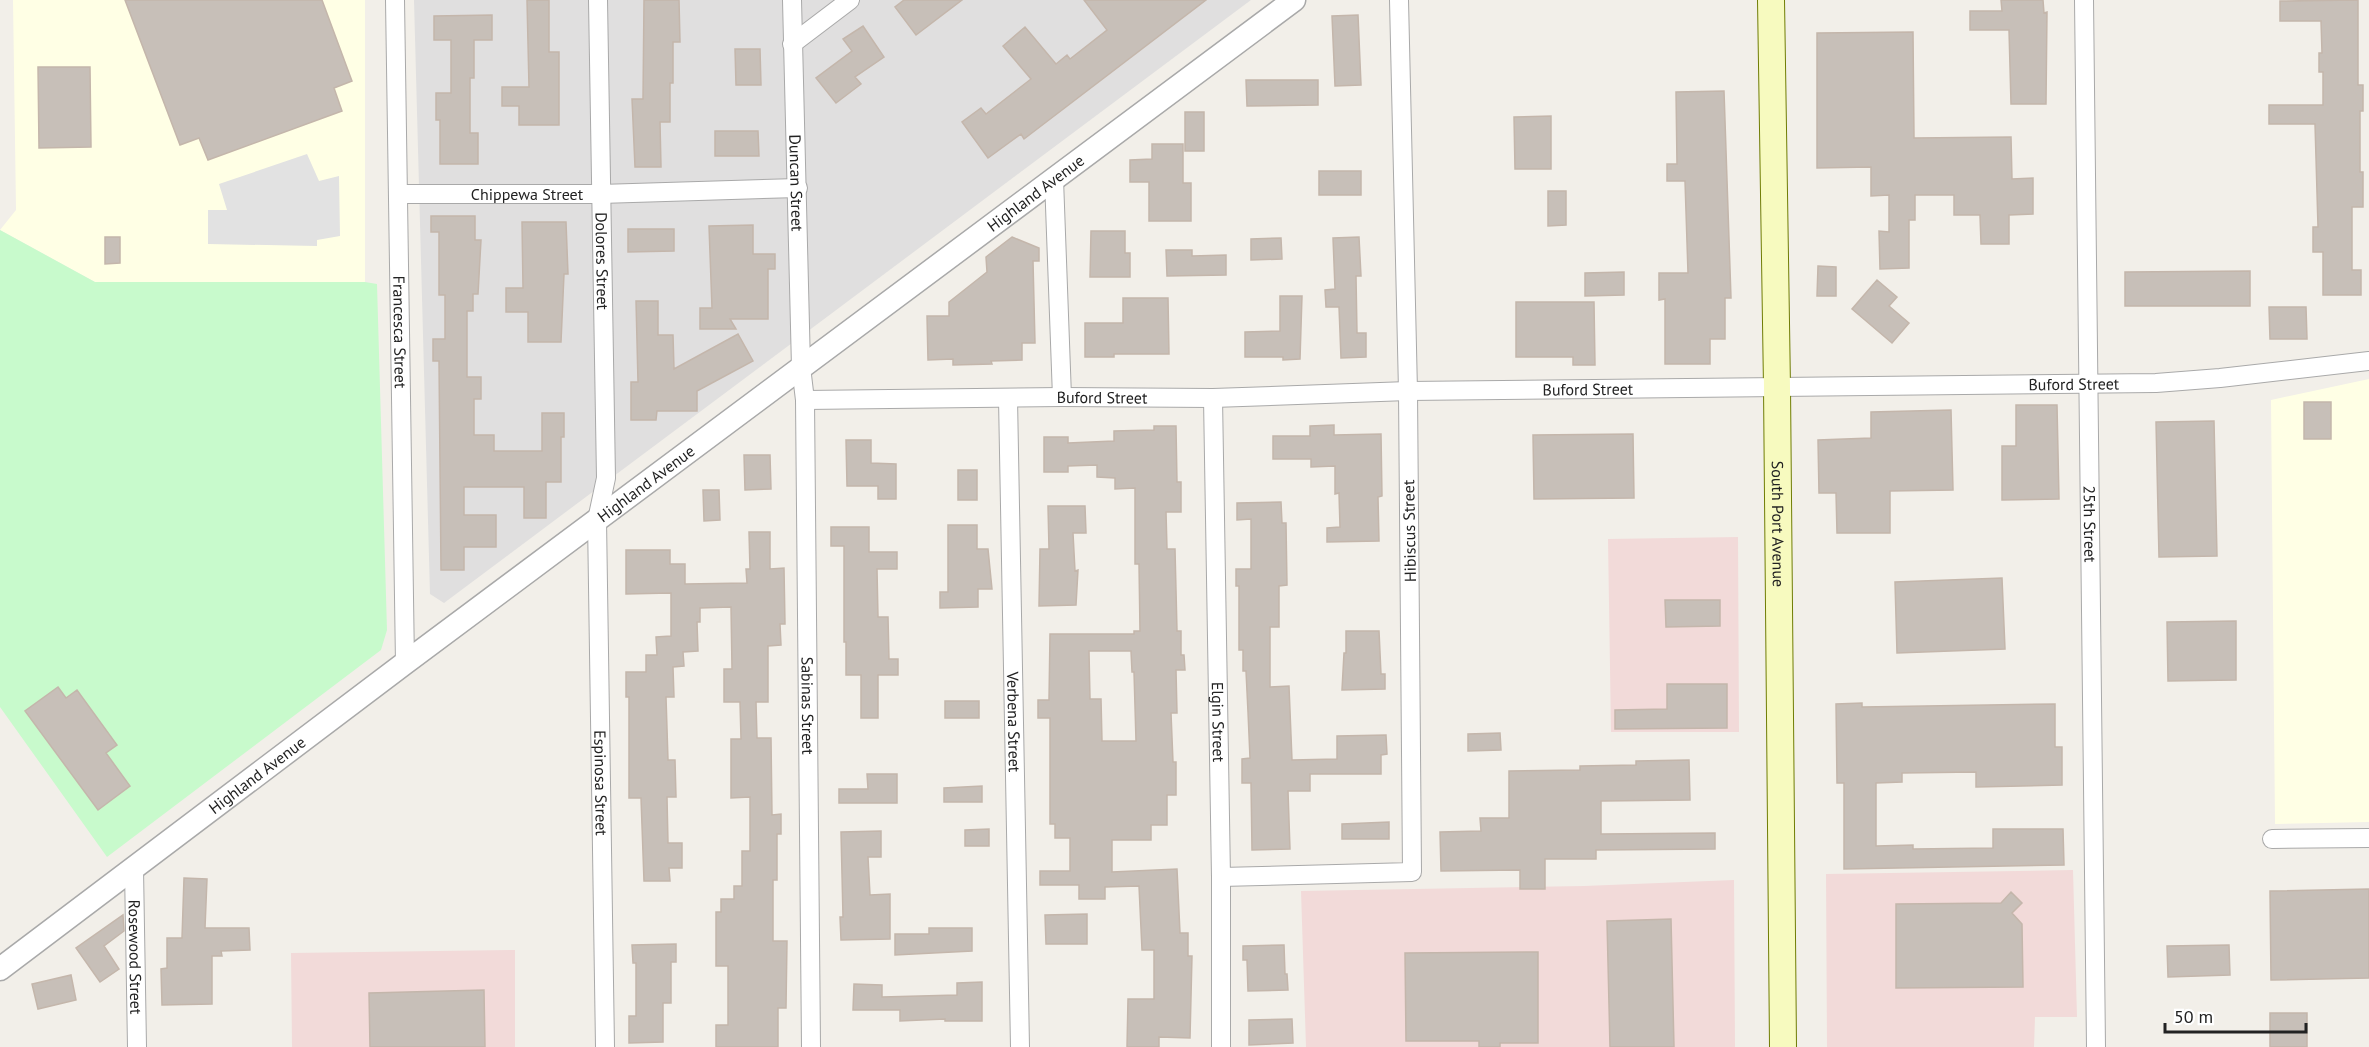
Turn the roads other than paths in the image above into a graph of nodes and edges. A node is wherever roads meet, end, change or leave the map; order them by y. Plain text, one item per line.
1 (395, 0) edge
2 (598, 0) edge
3 (792, 0) edge
4 (850, 0) edge
5 (1294, 0) edge
6 (1399, 0) edge
7 (1771, 0) edge
8 (2084, 0) edge
9 (792, 44) junction
10 (1054, 179) junction
11 (798, 188) junction
12 (399, 194) junction
13 (600, 194) junction
14 (2369, 361) edge
15 (801, 367) junction
16 (2089, 383) junction
17 (1777, 387) junction
18 (1407, 390) junction
19 (1062, 397) junction
20 (1008, 398) junction
21 (1213, 398) junction
22 (805, 400) junction
23 (597, 520) junction
24 (405, 663) junction
25 (2369, 838) edge
26 (2272, 839) dead end
27 (134, 868) junction
28 (1221, 877) junction
29 (0, 969) edge
30 (137, 1047) edge
31 (604, 1047) edge
32 (811, 1047) edge
33 (1020, 1047) edge
34 (1221, 1047) edge
35 (1783, 1047) edge
36 (2096, 1047) edge

1 - 12 street, Francesca Street
2 - 13 street, Dolores Street
3 - 9 street, Duncan Street
4 - 9 street
5 - 10 street, Highland Avenue
6 - 18 street, Hibiscus Street
7 - 17 main road, South Port Avenue
8 - 16 street, 25th Street
9 - 11 street, Duncan Street
10 - 15 street, Highland Avenue
10 - 19 street
11 - 13 street, Chippewa Street
11 - 15 street, Duncan Street
12 - 13 street, Chippewa Street
12 - 24 street, Francesca Street
13 - 23 street, Dolores Street
14 - 16 street, Buford Street
15 - 22 street, Sabinas Street
15 - 23 street, Highland Avenue
16 - 17 street, Buford Street
16 - 36 street, 25th Street
17 - 18 street, Buford Street
17 - 35 main road, South Port Avenue
18 - 21 street, Buford Street
18 - 28 street, Hibiscus Street
19 - 20 street, Buford Street
19 - 21 street, Buford Street
20 - 22 street, Buford Street
20 - 33 street, Verbena Street
21 - 28 street, Elgin Street
22 - 32 street, Sabinas Street
23 - 24 street, Highland Avenue
23 - 31 street, Espinosa Street
24 - 27 street, Highland Avenue
25 - 26 street
27 - 29 street, Highland Avenue
27 - 30 street, Rosewood Street
28 - 34 street, Elgin Street

